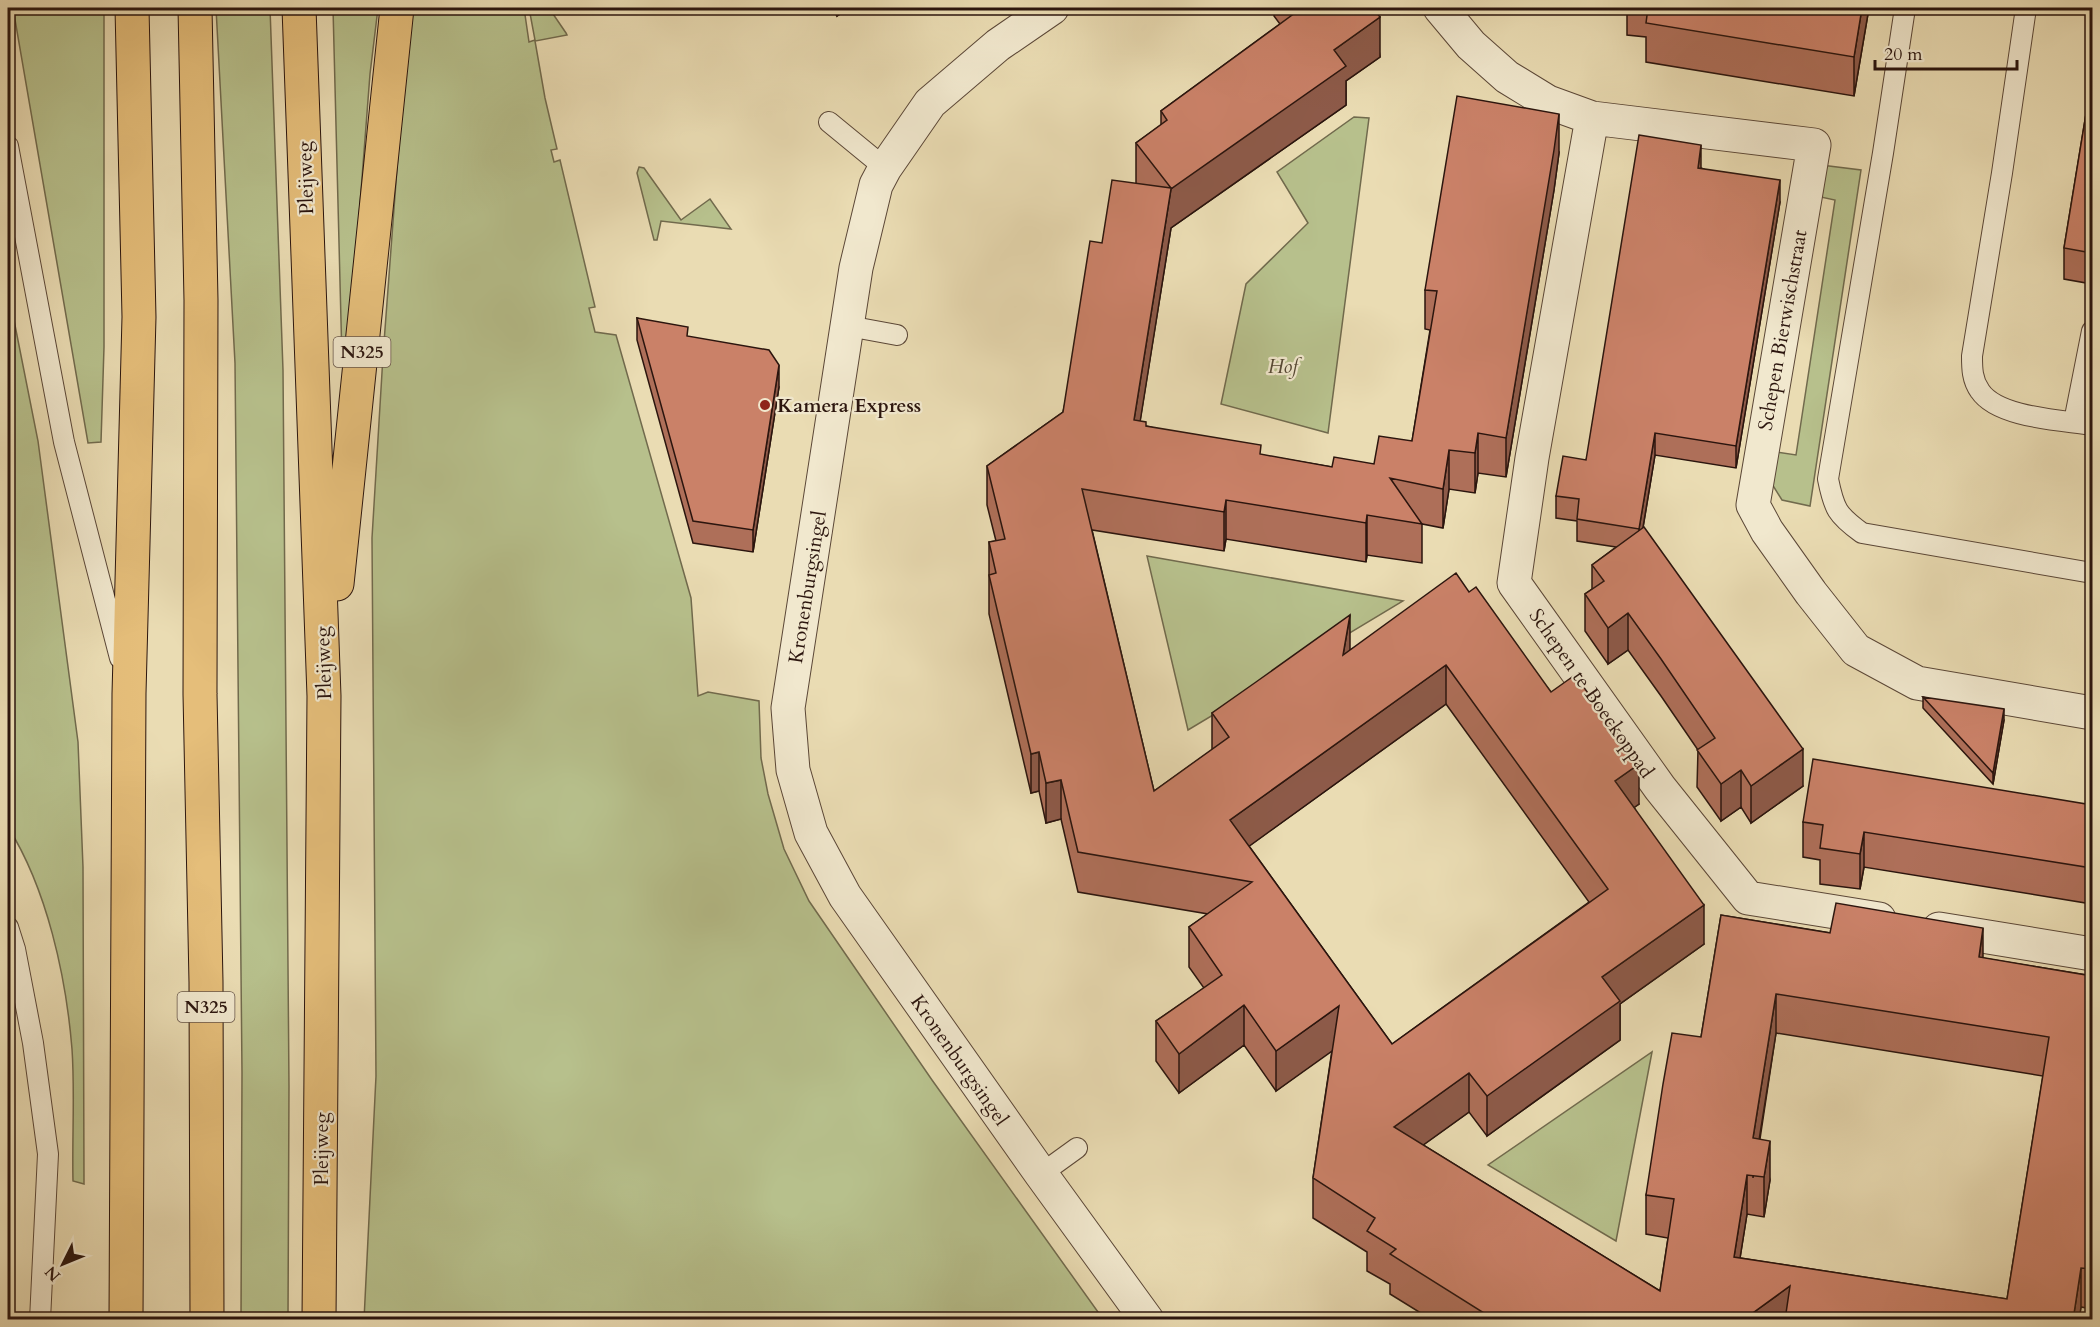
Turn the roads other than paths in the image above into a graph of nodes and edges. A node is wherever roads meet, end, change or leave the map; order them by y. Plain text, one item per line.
1 (132, 8) edge
2 (195, 8) edge
3 (299, 8) edge
4 (397, 8) edge
5 (1052, 8) edge
6 (1440, 8) edge
7 (1905, 8) edge
8 (2025, 8) edge
9 (1592, 117) junction
10 (829, 122) dead end
11 (8, 146) edge
12 (885, 168) junction
13 (848, 326) junction
14 (2092, 331) edge
15 (897, 334) dead end
16 (2084, 424) edge
17 (2092, 573) edge
18 (129, 694) junction
19 (324, 696) junction
20 (2092, 713) edge
21 (8, 927) edge
22 (2092, 954) edge
23 (1077, 1148) dead end
24 (1041, 1174) junction
25 (40, 1320) edge
26 (126, 1320) edge
27 (207, 1320) edge
28 (319, 1320) edge
29 (1147, 1320) edge

1 - 18 main road
2 - 27 main road, N325
3 - 19 main road, Pleijweg / N325
4 - 19 main road, N325
5 - 12 street, Kronenburgsingel
6 - 9 street, Schepen Bierwischstraat
7 - 17 lane
8 - 16 lane
9 - 20 street, Schepen Bierwischstraat
9 - 22 street, Schepen te Boeckoppad
10 - 12 lane
11 - 18 lane
12 - 13 street, Kronenburgsingel
13 - 15 lane
13 - 24 street, Kronenburgsingel
14 - 16 lane
18 - 26 main road
19 - 28 main road, Pleijweg / N325
21 - 25 lane
23 - 24 lane
24 - 29 street, Kronenburgsingel

